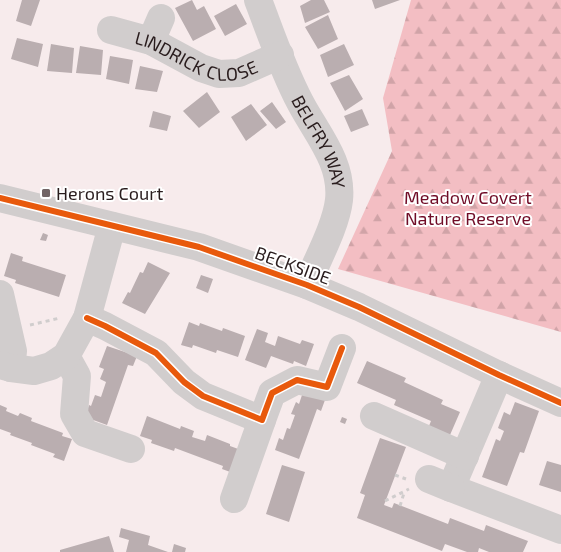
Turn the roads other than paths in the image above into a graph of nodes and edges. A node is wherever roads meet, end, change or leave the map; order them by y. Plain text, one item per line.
1 (258, 0) edge
2 (111, 30) dead end
3 (280, 55) junction
4 (0, 198) edge
5 (112, 226) junction
6 (307, 285) junction
7 (0, 294) edge
8 (88, 314) junction
9 (342, 348) dead end
10 (66, 356) junction
11 (6, 367) edge
12 (499, 375) junction
13 (561, 402) edge
14 (374, 416) dead end
15 (262, 420) junction
16 (132, 449) dead end
17 (465, 456) junction
18 (234, 499) dead end
19 (561, 530) edge

1 - 3 street, BELFRY WAY
2 - 3 street, LINDRICK CLOSE
3 - 6 street, BELFRY WAY
4 - 5 street, BECKSIDE
5 - 6 street, BECKSIDE
5 - 8 street
6 - 12 street, BECKSIDE
7 - 11 street
8 - 10 street
8 - 15 street
9 - 15 street
10 - 11 street
10 - 16 street
12 - 13 street, BECKSIDE
12 - 17 street
14 - 17 street
15 - 18 street
17 - 19 street

